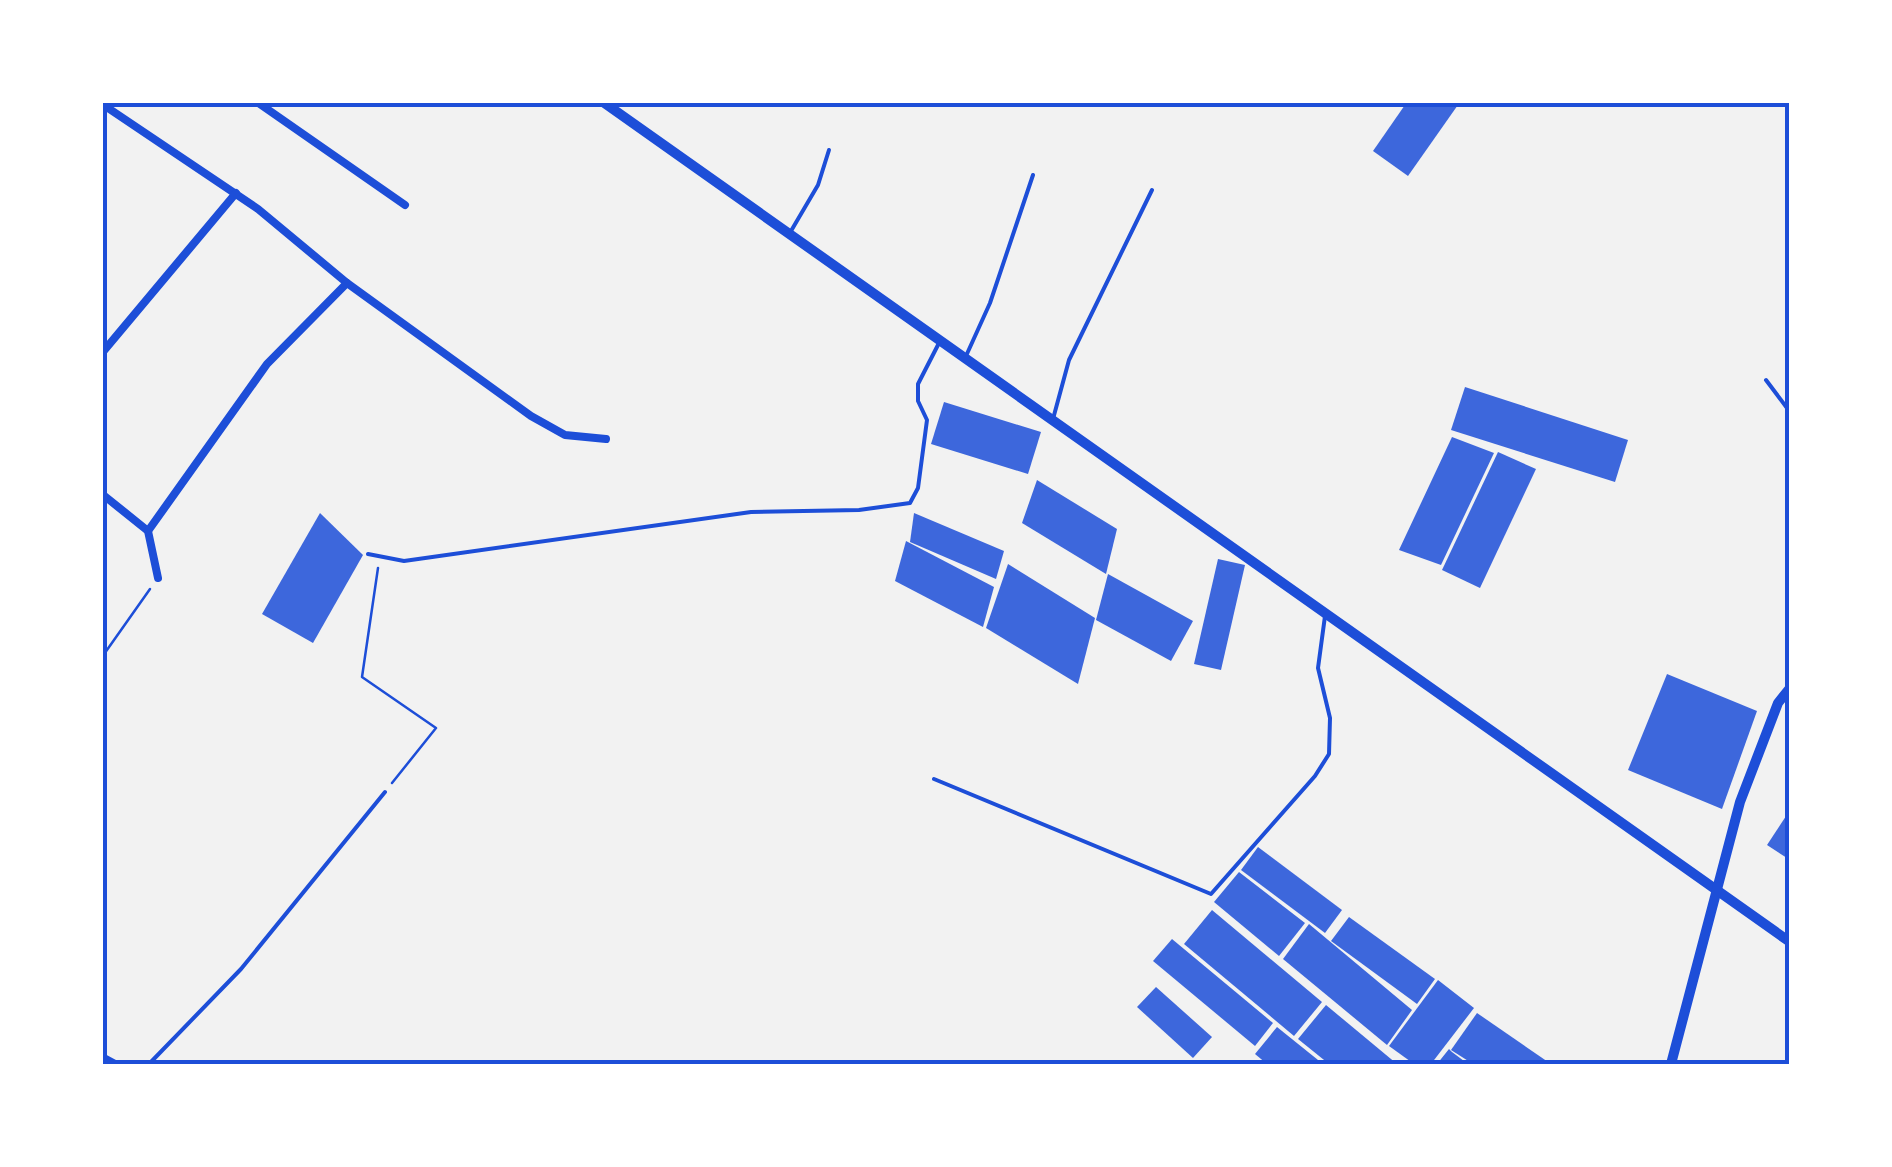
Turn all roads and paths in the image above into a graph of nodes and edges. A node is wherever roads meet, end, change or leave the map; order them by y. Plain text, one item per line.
1 (258, 102) edge
2 (603, 102) edge
3 (106, 106) edge
4 (829, 150) dead end
5 (1033, 176) dead end
6 (1152, 190) dead end
7 (236, 193) junction
8 (405, 205) dead end
9 (789, 236) junction
10 (347, 283) junction
11 (939, 343) junction
12 (102, 353) edge
13 (964, 361) junction
14 (1766, 380) dead end
15 (1790, 412) edge
16 (1052, 424) junction
17 (606, 439) dead end
18 (102, 494) edge
19 (148, 531) junction
20 (368, 554) dead end
21 (380, 556) junction
22 (158, 578) joint
23 (1325, 616) junction
24 (102, 657) edge
25 (1790, 688) edge
26 (934, 780) dead end
27 (385, 792) joint
28 (1720, 891) junction
29 (1790, 942) edge
30 (102, 1056) edge
31 (114, 1064) edge
32 (150, 1064) edge
33 (1671, 1064) edge

1 - 8 street
2 - 9 street
3 - 7 street
4 - 9 lane
5 - 13 lane
6 - 16 lane
7 - 10 street
7 - 12 street
9 - 11 street
10 - 17 street
10 - 19 street
11 - 13 street
11 - 21 lane
13 - 16 street
14 - 15 lane
16 - 23 street
18 - 19 street
19 - 22 street
20 - 21 lane
21 - 27 path
22 - 24 path
23 - 26 lane
23 - 28 street
25 - 28 street
27 - 32 lane
28 - 29 street
28 - 33 street
30 - 31 street

